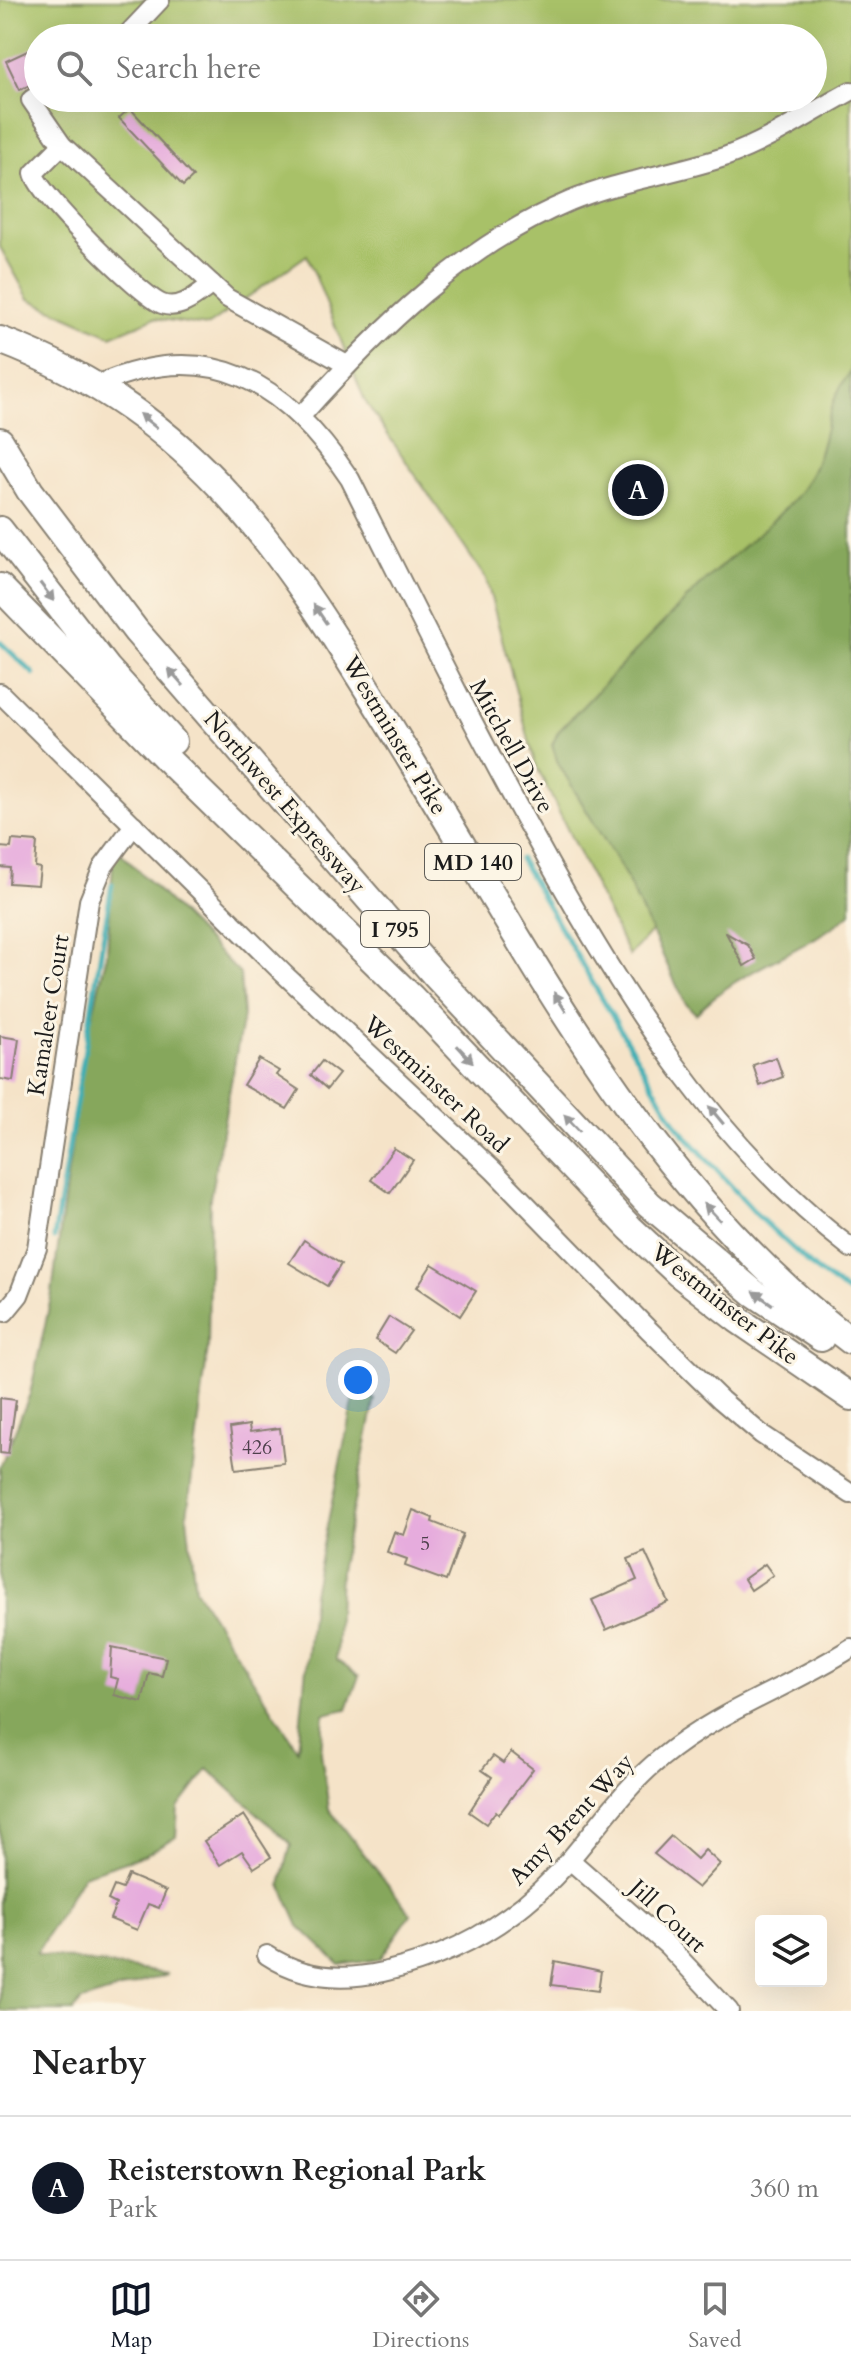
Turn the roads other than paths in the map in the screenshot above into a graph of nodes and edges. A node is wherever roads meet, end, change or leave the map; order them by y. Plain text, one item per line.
1 (160, 0) edge
2 (137, 24) edge
3 (851, 91) edge
4 (827, 105) edge
5 (39, 112) edge
6 (814, 112) edge
7 (62, 145) junction
8 (212, 284) junction
9 (0, 340) edge
10 (0, 354) edge
11 (347, 365) junction
12 (97, 385) junction
13 (301, 416) junction
14 (0, 441) edge
15 (0, 530) edge
16 (0, 587) edge
17 (0, 693) edge
18 (134, 825) junction
19 (411, 997) junction
20 (851, 1248) edge
21 (5, 1312) dead end
22 (851, 1341) edge
23 (851, 1357) edge
24 (851, 1397) edge
25 (851, 1494) edge
26 (851, 1648) edge
27 (570, 1860) junction
28 (267, 1955) dead end
29 (729, 2011) edge

1 - 2 street
3 - 4 street
5 - 7 street
6 - 11 street
7 - 8 street
7 - 8 street
8 - 11 street
9 - 12 highway, Westminster Pike / MD 140
10 - 12 highway
11 - 13 street
12 - 13 street, Mitchell Drive
22 -> 12 highway, Westminster Pike / MD 140
20 -> 13 street, Mitchell Drive
23 -> 14 highway, Northwest Expressway / I 795
15 -> 19 highway, Northwest Expressway / I 795
16 - 19 highway, Westminster Pike
17 - 18 street, Westminster Road
18 - 21 street, Kamaleer Court
18 - 25 street, Westminster Road
19 -> 24 highway, Westminster Pike
26 - 27 street, Amy Brent Way
27 - 28 street, Amy Brent Way
27 - 29 street, Jill Court

